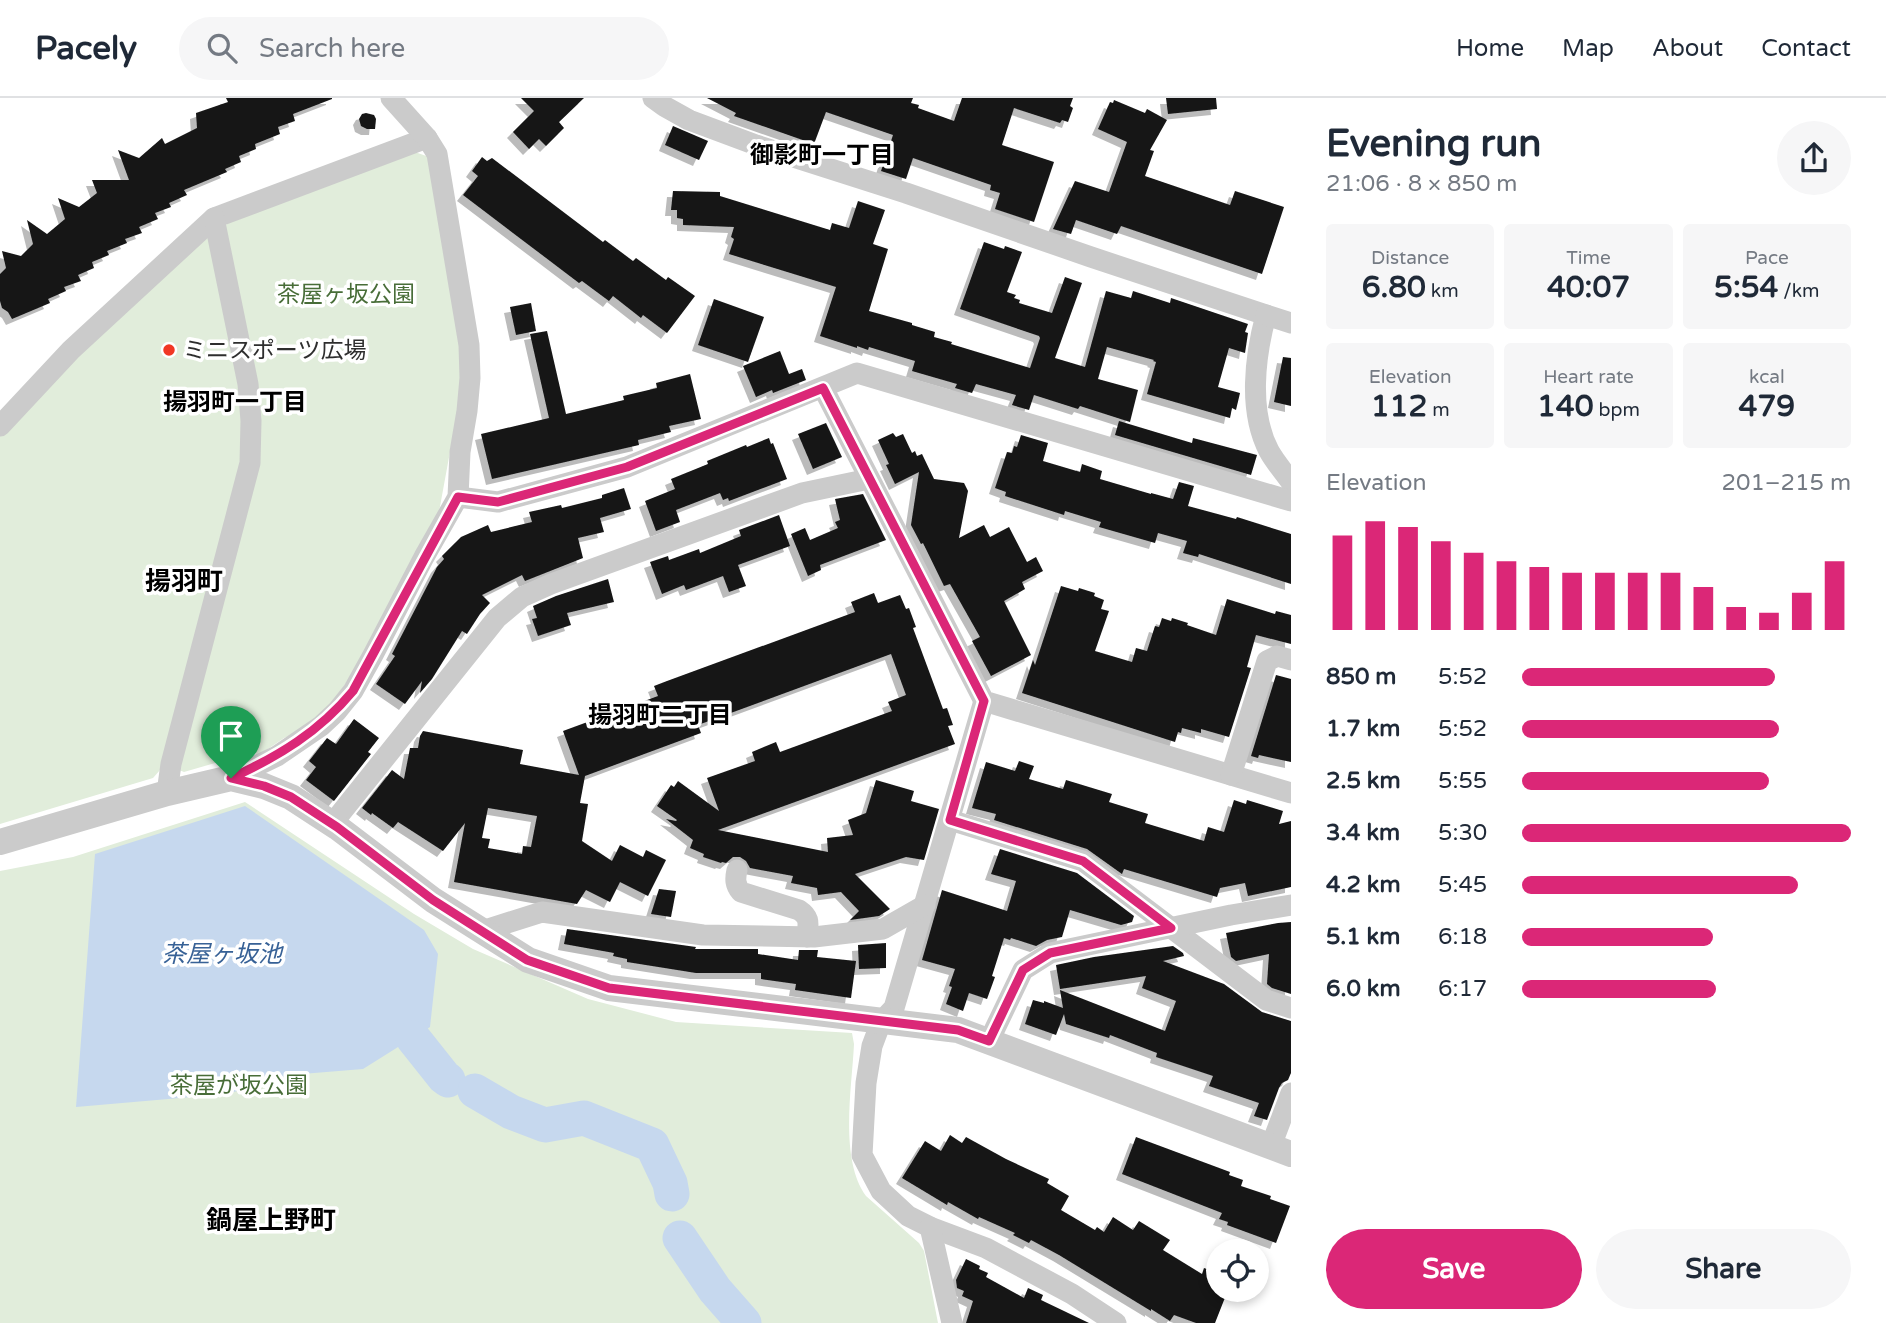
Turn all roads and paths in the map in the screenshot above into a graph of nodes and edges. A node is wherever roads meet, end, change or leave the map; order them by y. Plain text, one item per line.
1 (653, 98) edge
2 (396, 104) edge
3 (427, 138) junction
4 (214, 218) junction
5 (1266, 315) junction
6 (1291, 323) edge
7 (823, 388) junction
8 (0, 425) edge
9 (869, 479) junction
10 (1291, 482) edge
11 (458, 497) junction
12 (1291, 501) edge
13 (1291, 660) edge
14 (984, 701) junction
15 (1231, 775) junction
16 (231, 778) junction
17 (167, 793) junction
18 (1291, 793) edge
19 (950, 820) junction
20 (332, 824) junction
21 (0, 842) edge
22 (737, 870) dead end
23 (925, 905) junction
24 (1291, 905) edge
25 (1171, 928) junction
26 (482, 931) junction
27 (807, 937) junction
28 (1291, 1009) edge
29 (881, 1022) junction
30 (989, 1041) junction
31 (1291, 1093) edge
32 (1281, 1150) edge
33 (929, 1227) junction
34 (952, 1323) edge
35 (1116, 1323) edge

1 - 5 street
2 - 3 street
3 - 4 street
3 - 11 street
4 - 8 street
4 - 17 street
5 - 6 street
5 - 10 street
7 - 9 street
7 - 11 street
7 - 12 street
9 - 14 street
9 - 20 street
11 - 16 street
13 - 15 street
14 - 15 street
14 - 19 street
15 - 18 street
16 - 17 street
16 - 20 street
17 - 21 street
19 - 23 street
19 - 25 street
20 - 26 street
22 - 27 street
23 - 27 street
23 - 29 street
24 - 25 street
25 - 28 street
25 - 30 street
26 - 27 street
26 - 29 street
29 - 30 street
29 - 33 street
30 - 32 street
31 - 32 street
33 - 34 street
33 - 35 street

